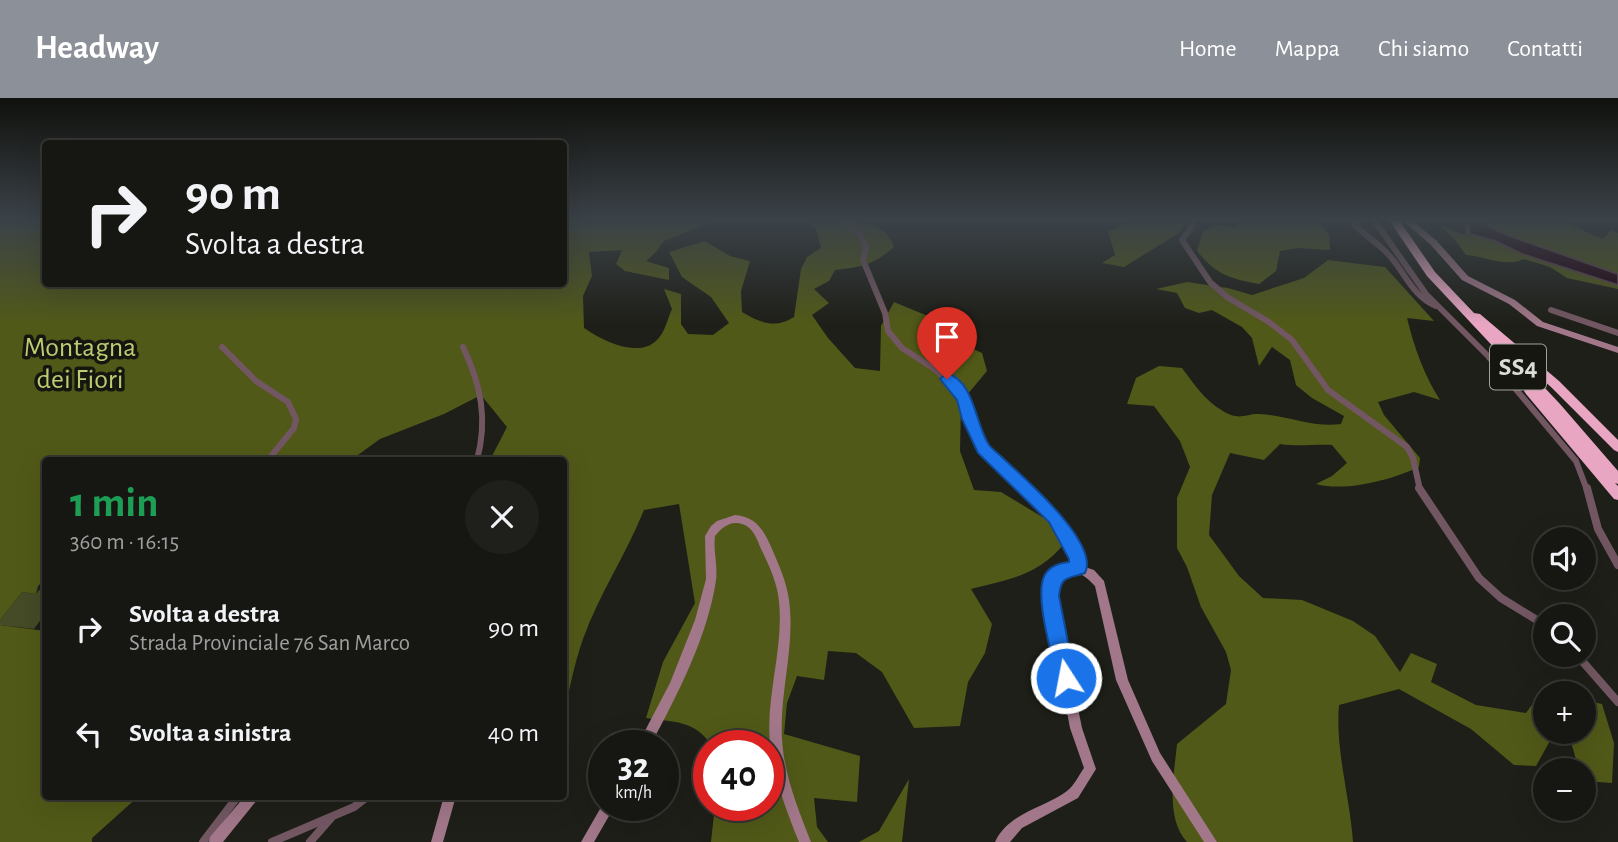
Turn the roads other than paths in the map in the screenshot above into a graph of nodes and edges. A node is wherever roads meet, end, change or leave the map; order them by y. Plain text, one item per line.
1 (864, 255) edge
2 (1192, 255) edge
3 (1388, 255) edge
4 (1399, 255) edge
5 (1417, 255) edge
6 (1444, 255) edge
7 (1450, 297) junction
8 (1436, 307) junction
9 (1551, 310) dead end
10 (1479, 328) junction
11 (1618, 333) edge
12 (222, 347) dead end
13 (463, 347) dead end
14 (1618, 350) edge
15 (1618, 447) edge
16 (1595, 452) joint
17 (271, 457) edge
18 (478, 457) edge
19 (1618, 479) edge
20 (1618, 495) edge
21 (1618, 565) edge
22 (1079, 568) junction
23 (1533, 618) edge
24 (1587, 667) edge
25 (1618, 702) edge
26 (652, 730) edge
27 (235, 800) edge
28 (250, 800) edge
29 (363, 800) edge
30 (449, 800) edge
31 (331, 817) junction
32 (599, 821) edge
33 (202, 842) edge
34 (215, 842) edge
35 (272, 842) edge
36 (310, 842) edge
37 (438, 842) edge
38 (587, 842) edge
39 (805, 842) edge
40 (1001, 842) edge
41 (1212, 842) edge

1 - 22 street
2 - 23 street
3 - 8 street
4 - 8 street
5 - 7 highway, SS4
6 - 14 street
7 - 10 highway, SS4
7 - 15 highway
8 - 21 street
9 - 11 street
10 - 16 highway, SS4
10 - 20 highway
12 - 17 street
13 - 18 street
16 - 19 highway, SS4
22 - 40 street
22 - 41 street
24 - 25 street
26 - 39 street
27 - 33 street
28 - 34 street
29 - 31 street
30 - 37 street
31 - 35 street
31 - 36 street
32 - 38 street

